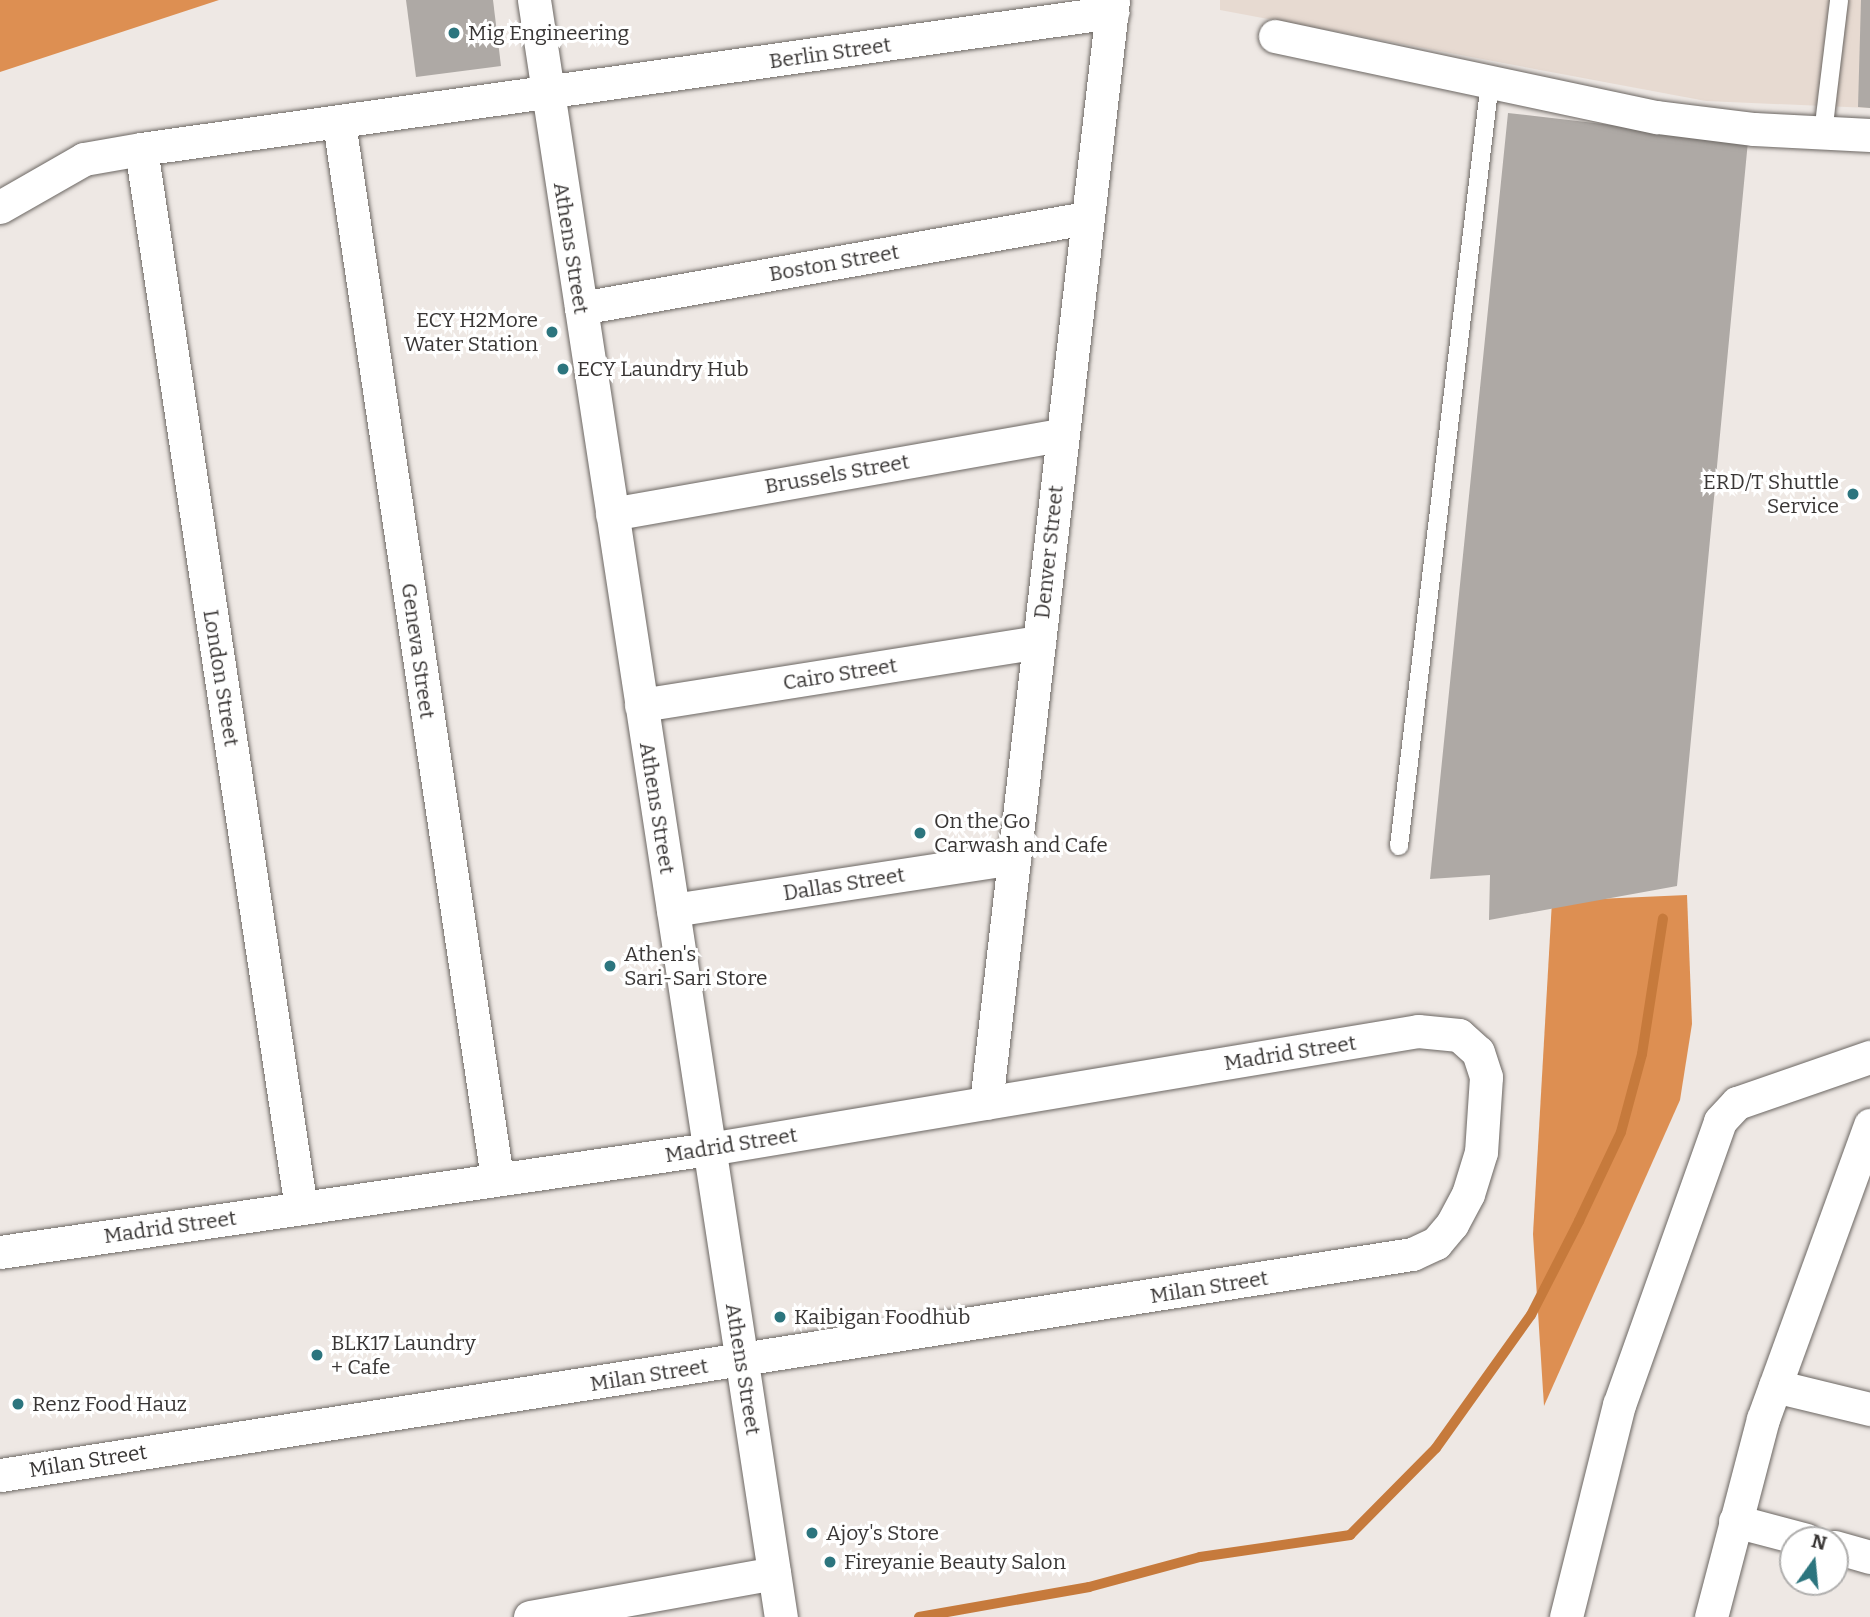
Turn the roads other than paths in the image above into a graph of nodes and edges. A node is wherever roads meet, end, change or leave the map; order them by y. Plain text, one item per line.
1 (534, 0) edge
2 (1839, 0) edge
3 (1113, 6) edge
4 (1275, 36) dead end
5 (1490, 82) junction
6 (548, 94) junction
7 (339, 123) junction
8 (1823, 133) junction
9 (1870, 135) edge
10 (141, 149) junction
11 (0, 207) edge
12 (1087, 218) junction
13 (580, 307) junction
14 (1062, 435) junction
15 (612, 514) junction
16 (1039, 642) junction
17 (641, 705) junction
18 (1399, 846) dead end
19 (1014, 858) junction
20 (673, 910) junction
21 (1870, 1058) edge
22 (986, 1103) junction
23 (1870, 1125) edge
24 (709, 1149) junction
25 (497, 1178) junction
26 (301, 1208) junction
27 (1452, 1224) joint
28 (0, 1252) edge
29 (742, 1360) junction
30 (1775, 1386) junction
31 (1870, 1409) edge
32 (0, 1475) edge
33 (1735, 1521) junction
34 (1779, 1533) edge
35 (1849, 1552) edge
36 (1870, 1557) edge
37 (774, 1573) junction
38 (530, 1617) edge
39 (781, 1617) edge
40 (1566, 1617) edge
41 (1711, 1617) edge

1 - 6 street, Athens Street
2 - 8 lane
3 - 6 street, Berlin Street
3 - 12 street, Denver Street
4 - 5 street
5 - 8 street
5 - 18 lane
6 - 7 street, Berlin Street
6 - 13 street, Athens Street
7 - 10 street, Berlin Street
7 - 25 street, Geneva Street
8 - 9 street
10 - 11 street, Berlin Street
10 - 26 street, London Street
12 - 13 street, Boston Street
12 - 14 street, Denver Street
13 - 15 street, Athens Street
14 - 15 street, Brussels Street
14 - 16 street, Denver Street
15 - 17 street, Athens Street
16 - 17 street, Cairo Street
16 - 19 street, Denver Street
17 - 20 street, Athens Street
19 - 20 street, Dallas Street
19 - 22 street, Denver Street
20 - 24 street, Athens Street
21 - 40 street
22 - 24 street, Madrid Street
22 - 27 street, Madrid Street
23 - 30 street
24 - 25 street, Madrid Street
24 - 29 street, Athens Street
25 - 26 street, Madrid Street
26 - 28 street, Madrid Street
27 - 29 street, Milan Street
29 - 32 street, Milan Street
29 - 37 street, Athens Street
30 - 31 street
30 - 33 street
33 - 34 street
33 - 41 street
35 - 36 street
37 - 38 street
37 - 39 street, Athens Street

